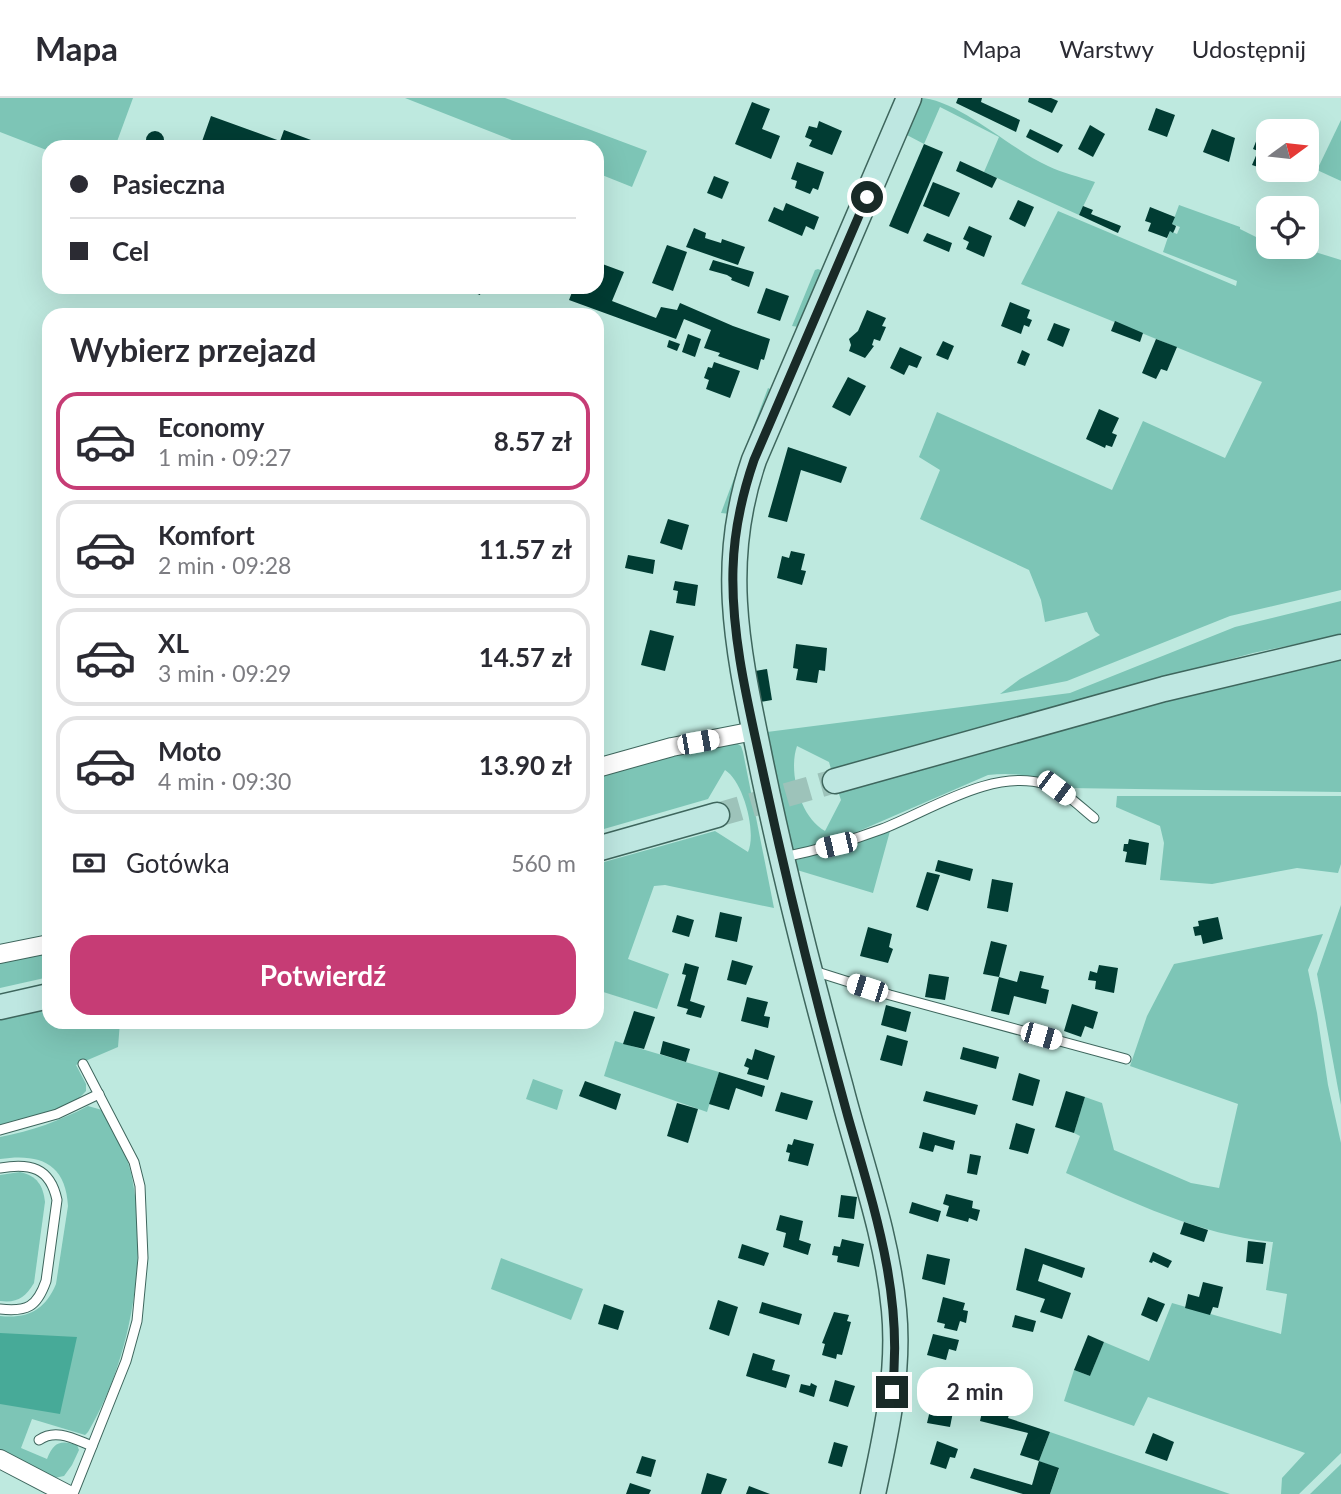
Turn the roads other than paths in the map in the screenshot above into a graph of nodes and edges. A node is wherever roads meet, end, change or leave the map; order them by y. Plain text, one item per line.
1 (909, 98) edge
2 (1341, 647) edge
3 (754, 732) junction
4 (604, 766) edge
5 (835, 781) tunnel mouth
6 (717, 815) tunnel mouth
7 (1094, 818) dead end
8 (604, 847) edge
9 (781, 858) junction
10 (42, 945) edge
11 (0, 954) edge
12 (809, 970) junction
13 (42, 998) edge
14 (0, 1007) edge
15 (1126, 1059) dead end
16 (83, 1064) dead end
17 (99, 1094) junction
18 (0, 1130) edge
19 (0, 1168) edge
20 (0, 1309) edge
21 (39, 1440) dead end
22 (92, 1446) junction
23 (0, 1460) edge
24 (67, 1494) edge
25 (73, 1494) edge
26 (873, 1494) edge

1 - 3 street
2 - 5 street
3 - 4 street
3 - 9 street
6 - 8 street
7 - 9 lane
9 - 12 street
10 - 11 street
12 - 15 lane
12 - 26 street
13 - 14 street
16 - 17 lane
17 - 18 lane
17 - 22 lane
19 - 20 lane
21 - 22 lane
22 - 25 lane
23 - 24 street

